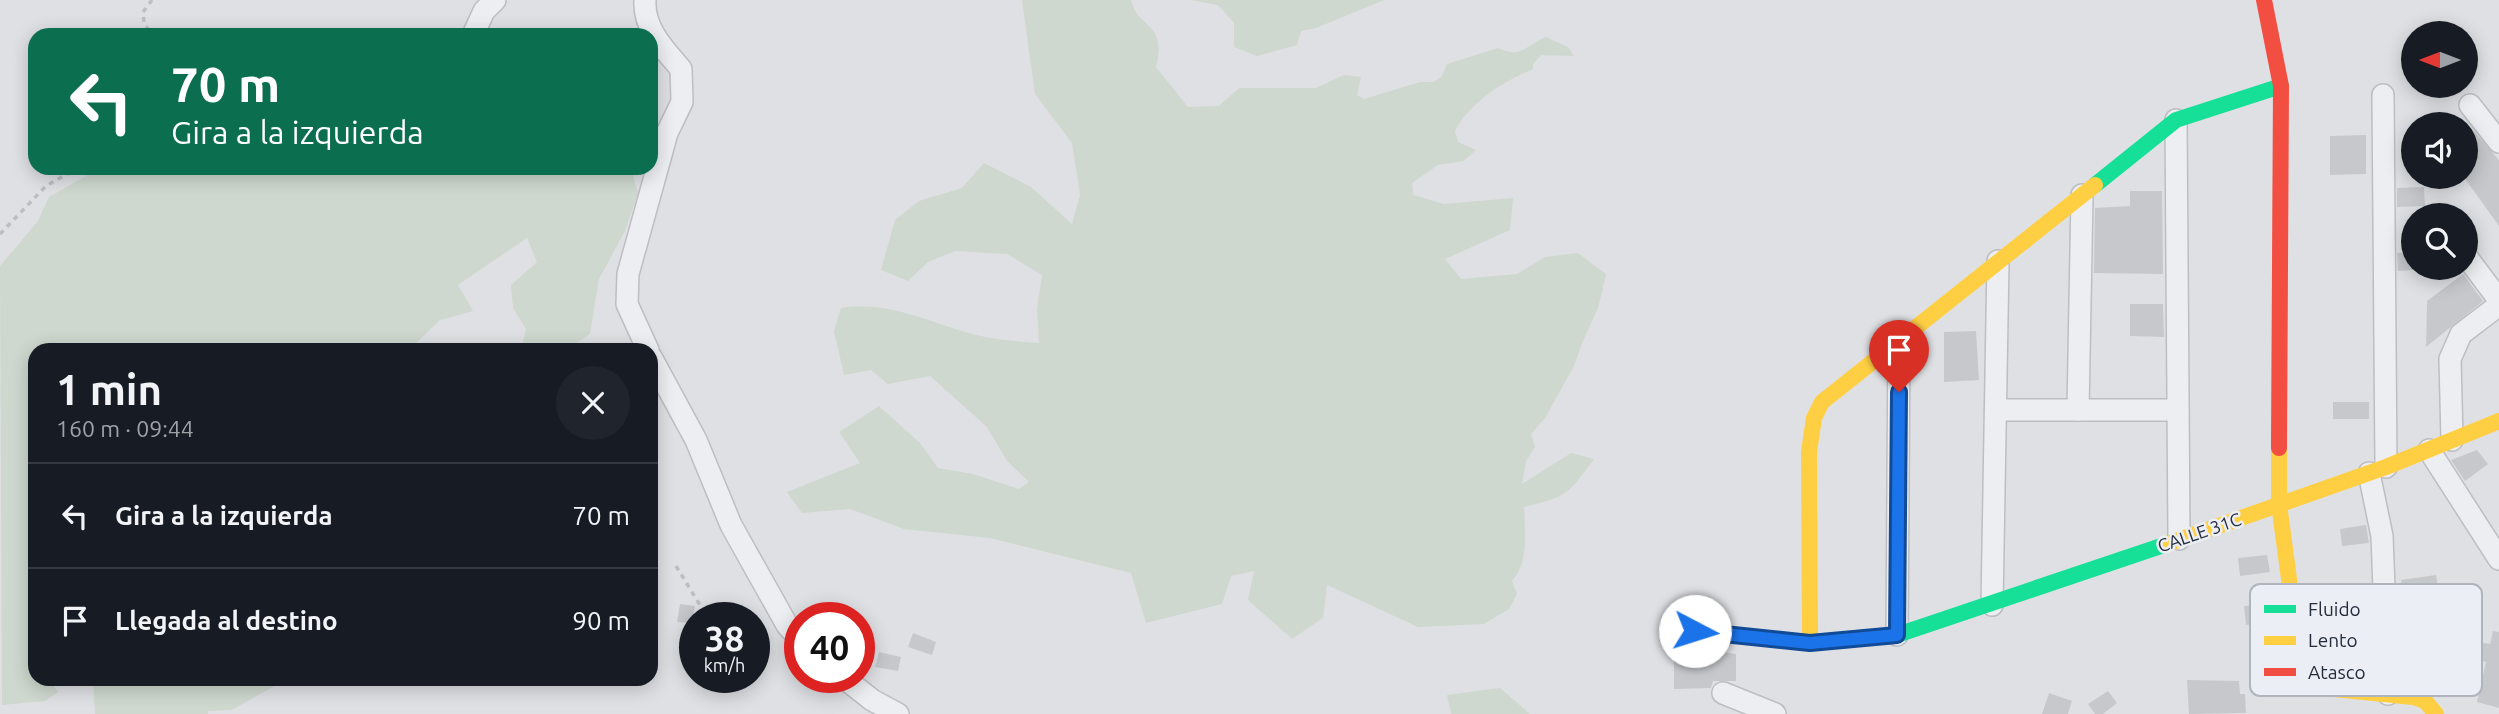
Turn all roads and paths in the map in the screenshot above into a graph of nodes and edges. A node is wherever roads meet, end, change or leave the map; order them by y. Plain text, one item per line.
1 (152, 0) edge
2 (495, 0) edge
3 (645, 0) edge
4 (2264, 0) edge
5 (147, 28) edge
6 (476, 28) edge
7 (651, 28) edge
8 (658, 42) edge
9 (2281, 86) junction
10 (2383, 95) dead end
11 (2470, 105) dead end
12 (2176, 120) junction
13 (2499, 142) edge
14 (658, 166) edge
15 (65, 175) edge
16 (655, 175) edge
17 (2082, 195) junction
18 (0, 234) edge
19 (1998, 261) junction
20 (2478, 272) edge
21 (2499, 300) edge
22 (2499, 306) edge
23 (1899, 338) junction
24 (645, 343) edge
25 (658, 370) edge
26 (1996, 410) junction
27 (2078, 410) junction
28 (2178, 410) junction
29 (2499, 421) edge
30 (2452, 440) junction
31 (2429, 450) junction
32 (2377, 470) junction
33 (2279, 504) junction
34 (2179, 539) junction
35 (2499, 559) edge
36 (676, 566) dead end
37 (2290, 584) edge
38 (2384, 584) edge
39 (698, 602) edge
40 (1992, 605) junction
41 (784, 620) edge
42 (1695, 631) dead end
43 (1897, 635) junction
44 (1810, 643) junction
45 (863, 693) edge
46 (1723, 693) dead end
47 (2399, 696) edge
48 (898, 714) edge
49 (1775, 714) edge
50 (2436, 714) edge

1 - 5 path
2 - 6 street
3 - 7 street
4 - 9 street
8 - 14 street
9 - 12 street
9 - 33 street
10 - 32 street
11 - 13 street
12 - 17 street
12 - 28 street
15 - 18 path
16 - 24 street
17 - 19 street
17 - 27 street
19 - 23 street
19 - 26 street
20 - 21 street
22 - 30 street
23 - 43 street
23 - 44 street
25 - 41 street
26 - 27 street
26 - 40 street
27 - 28 street
28 - 34 street
29 - 30 street, CALLE 31C
30 - 31 street, CALLE 31C
31 - 32 street, CALLE 31C
31 - 35 street
32 - 33 street, CALLE 31C
32 - 38 street
33 - 34 street, CALLE 31C
33 - 37 street
34 - 40 street, CALLE 31C
36 - 39 path
40 - 43 street, CALLE 31C
42 - 44 street, CALLE 31C
43 - 44 street, CALLE 31C
45 - 48 street
46 - 49 street
47 - 50 street

